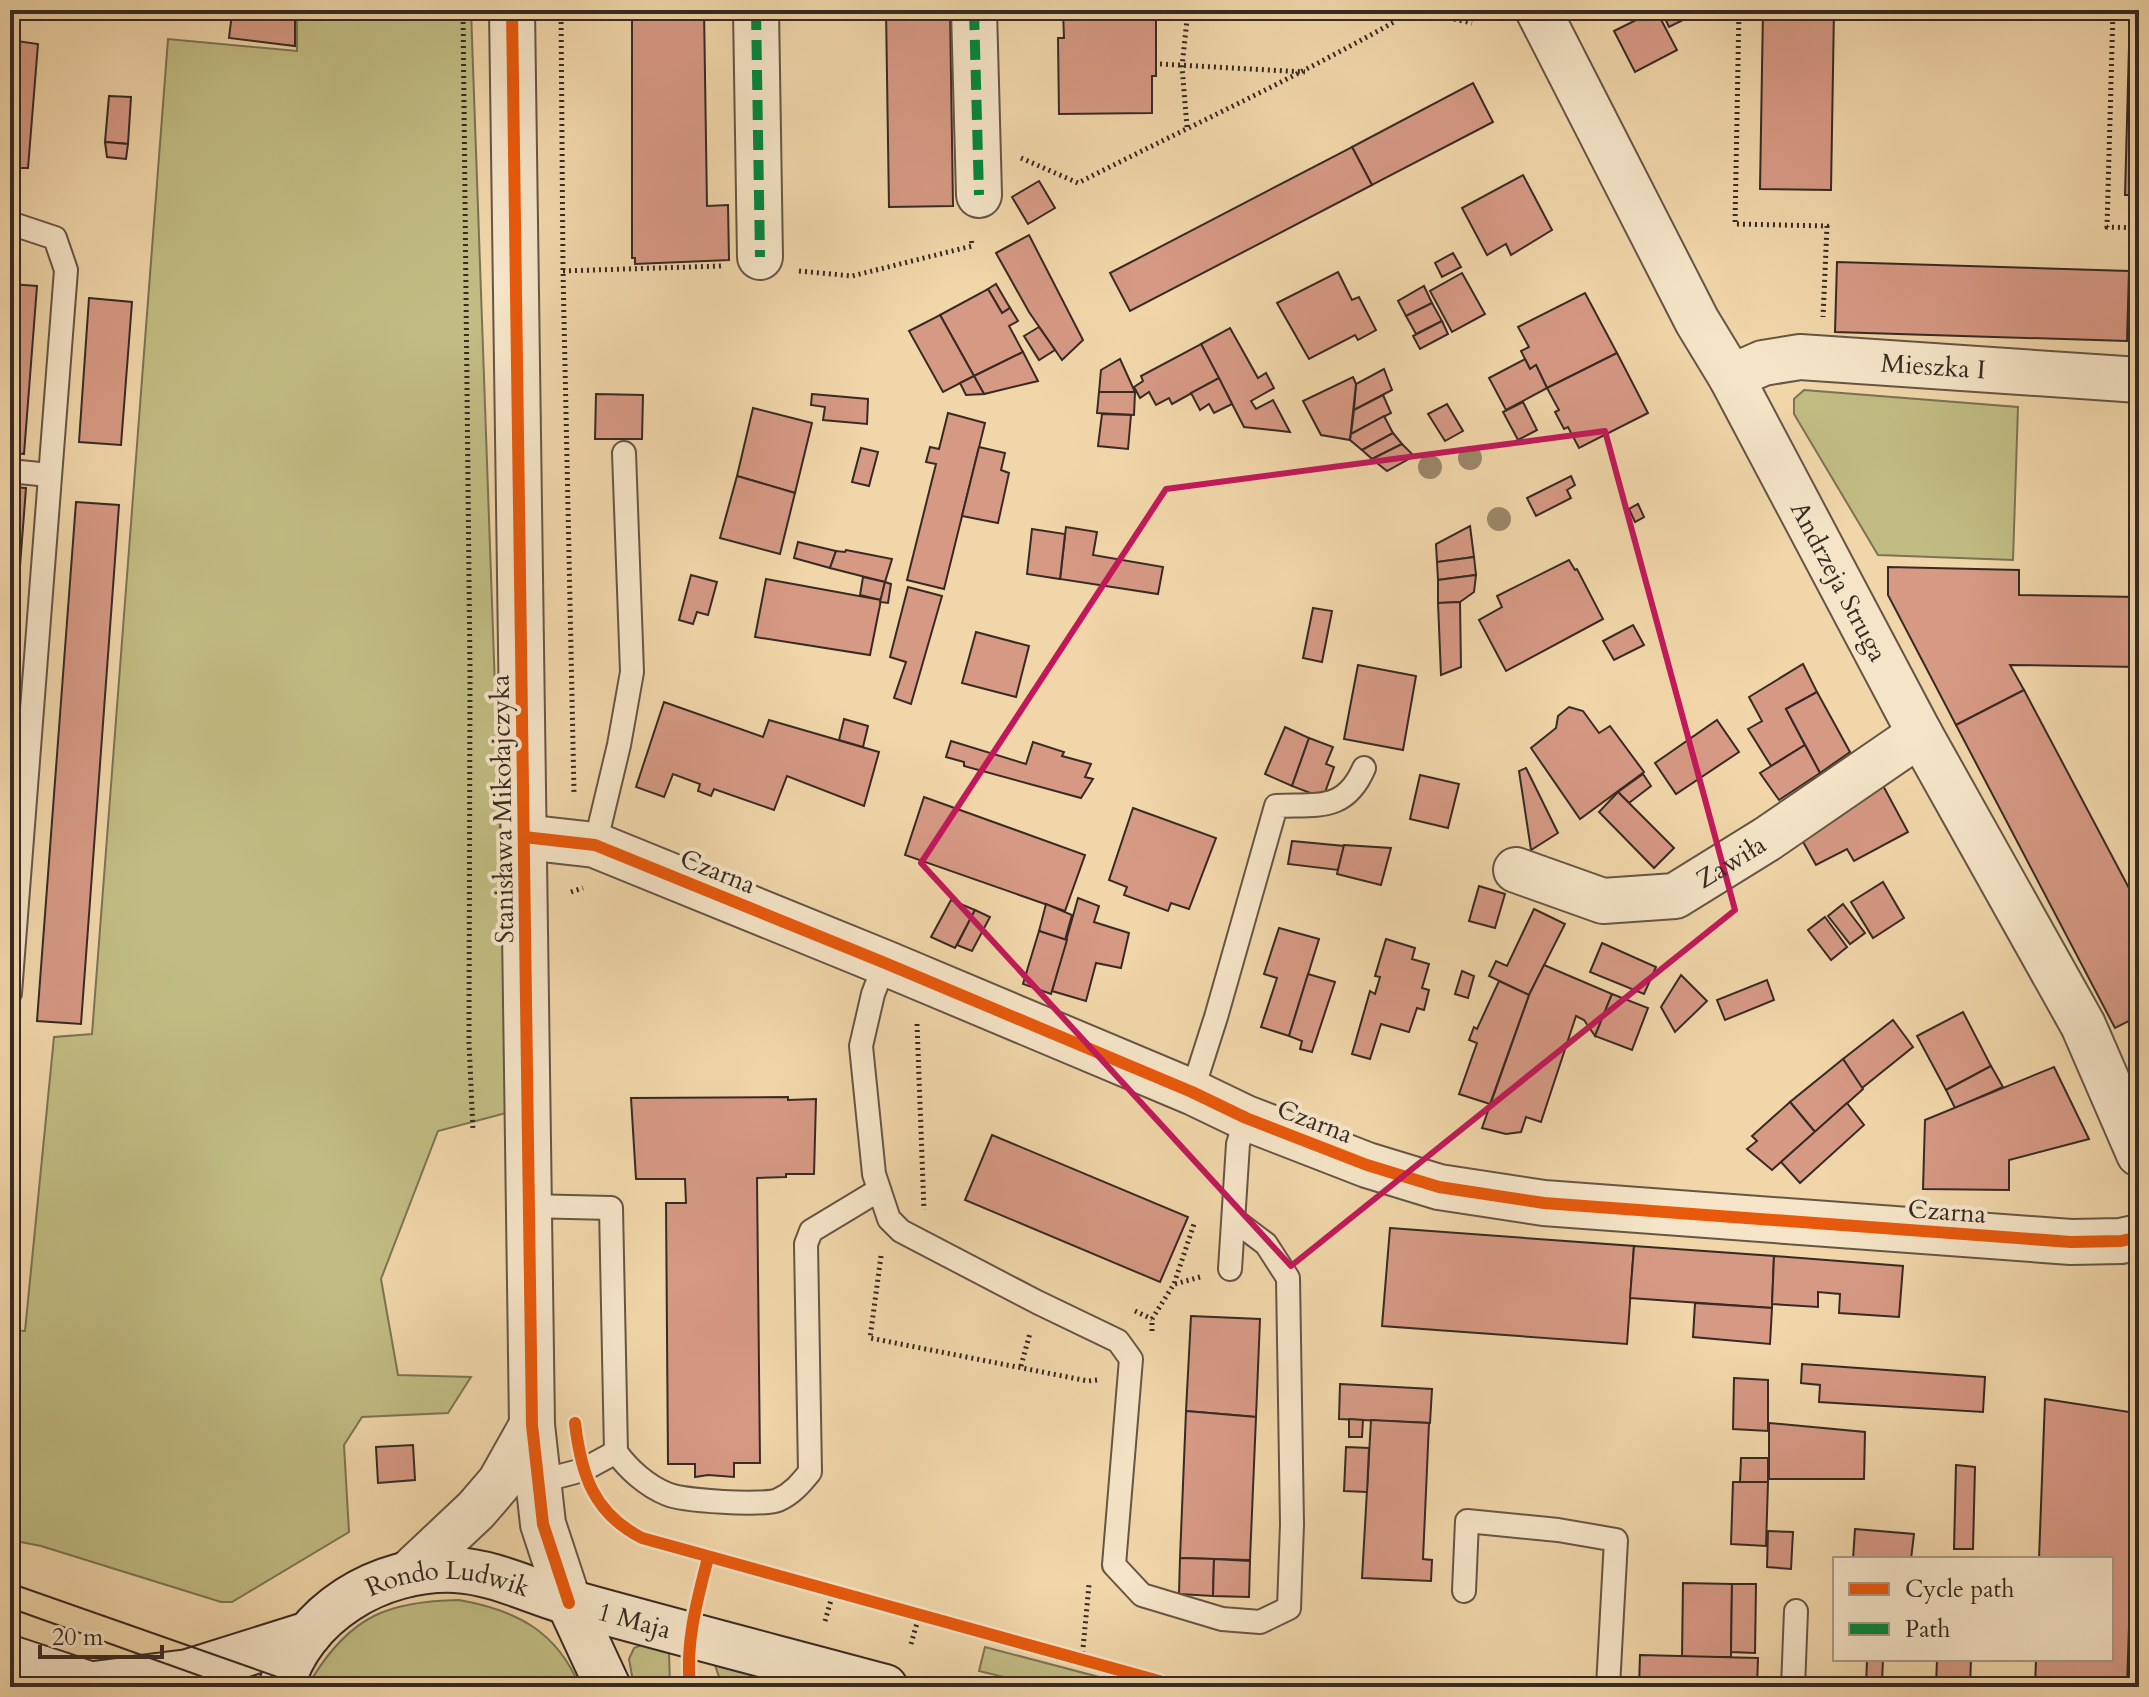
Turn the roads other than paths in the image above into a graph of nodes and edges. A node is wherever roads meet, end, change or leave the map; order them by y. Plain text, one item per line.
1 (512, 10) edge
2 (756, 10) edge
3 (974, 10) edge
4 (1538, 10) edge
5 (979, 195) dead end
6 (10, 223) edge
7 (760, 257) dead end
8 (1731, 377) junction
9 (2139, 380) edge
10 (624, 453) dead end
11 (10, 471) edge
12 (49, 475) junction
13 (1920, 734) junction
14 (19, 762) edge
15 (1364, 768) dead end
16 (524, 837) junction
17 (595, 845) junction
18 (1516, 870) dead end
19 (885, 963) junction
20 (10, 993) edge
21 (1192, 1092) junction
22 (1246, 1118) junction
23 (2139, 1154) edge
24 (879, 1190) junction
25 (528, 1206) junction
26 (1234, 1220) junction
27 (2139, 1237) edge
28 (1222, 1271) road end
29 (532, 1425) junction
30 (616, 1452) junction
31 (537, 1482) junction
32 (408, 1574) junction
33 (1464, 1591) dead end
34 (569, 1603) junction
35 (1796, 1611) dead end
36 (309, 1634) junction
37 (10, 1658) edge
38 (96, 1686) edge
39 (281, 1687) edge
40 (608, 1687) edge
41 (885, 1687) edge
42 (1608, 1687) edge
43 (1793, 1687) edge

1 - 16 street, Stanisława Mikołajczyka
2 - 7 street
3 - 5 street
4 - 8 street, Andrzeja Struga
6 - 12 lane
8 - 9 street, Mieszka I
8 - 13 street, Andrzeja Struga
10 - 17 lane
11 - 12 lane
12 - 14 lane
13 - 18 street, Zawiła
13 - 23 street, Andrzeja Struga
14 - 20 lane
15 - 21 lane
16 - 17 street, Czarna
16 - 25 street, Stanisława Mikołajczyka
17 - 19 street, Czarna
19 - 21 street, Czarna
19 - 24 lane
21 - 22 street, Czarna
22 - 26 lane
22 - 27 street, Czarna
24 - 26 lane
24 - 30 lane
25 - 29 street, Stanisława Mikołajczyka
25 - 30 lane
26 - 28 lane
29 - 31 street, Stanisława Mikołajczyka
29 - 32 street
30 - 31 lane
31 - 34 street, Stanisława Mikołajczyka
32 - 34 street, Rondo Ludwik
32 - 36 street, Rondo Ludwik
33 - 42 lane
34 - 40 street, Rondo Ludwik
34 - 41 street, 1 Maja
35 - 43 lane
36 - 38 street
36 - 39 street, Rondo Ludwik
37 - 38 street

